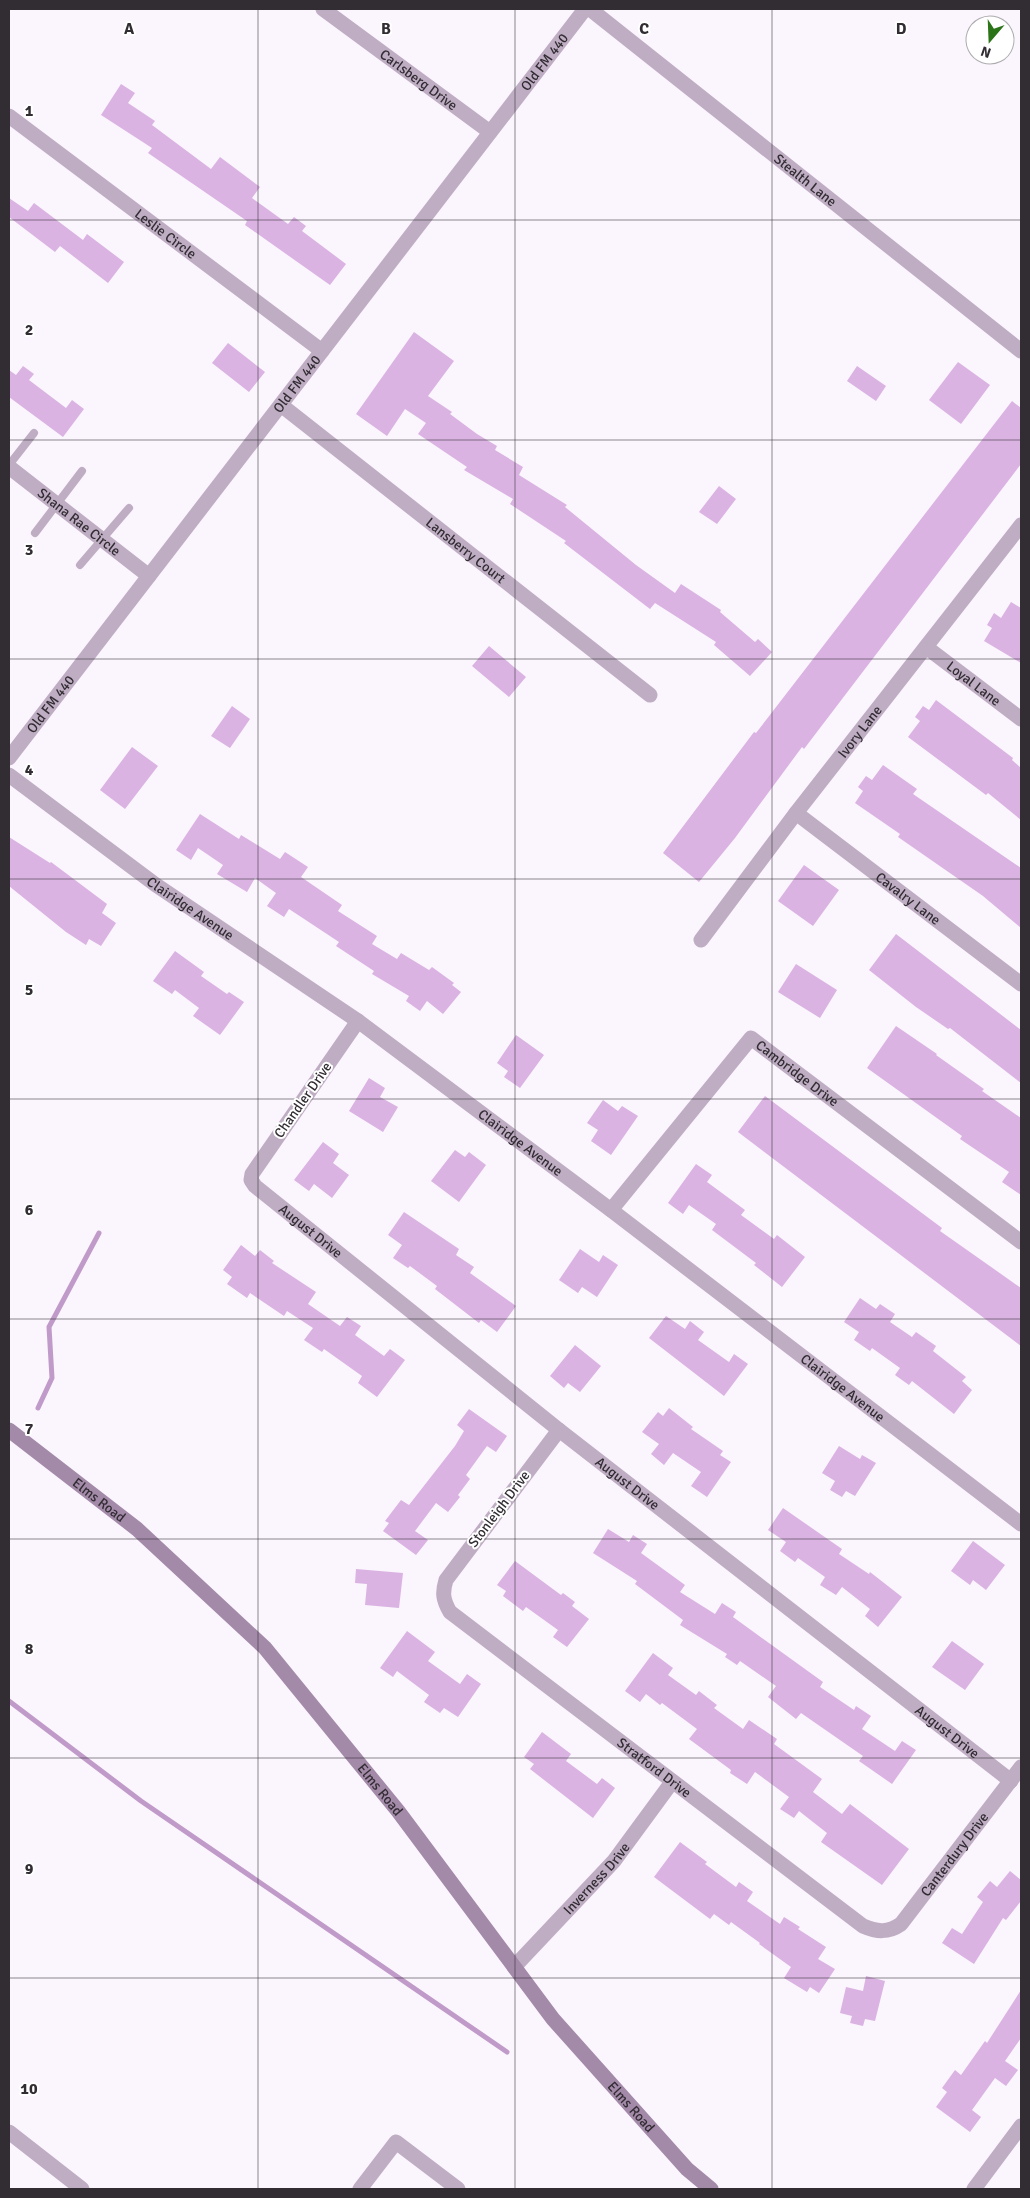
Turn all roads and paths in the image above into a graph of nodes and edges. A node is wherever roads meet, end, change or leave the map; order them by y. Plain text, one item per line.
1 (323, 9) edge
2 (584, 9) edge
3 (590, 9) edge
4 (9, 116) edge
5 (490, 132) junction
6 (322, 351) junction
7 (1021, 351) edge
8 (281, 405) junction
9 (34, 433) dead end
10 (9, 466) edge
11 (82, 471) dead end
12 (57, 504) junction
13 (129, 508) dead end
14 (1021, 525) edge
15 (35, 533) dead end
16 (102, 540) junction
17 (80, 565) dead end
18 (149, 576) junction
19 (926, 647) junction
20 (650, 694) dead end
21 (1021, 720) edge
22 (9, 758) edge
23 (9, 775) edge
24 (796, 813) junction
25 (701, 940) dead end
26 (1021, 984) edge
27 (358, 1021) junction
28 (251, 1180) joint
29 (611, 1210) junction
30 (1021, 1242) edge
31 (9, 1430) edge
32 (560, 1430) junction
33 (1021, 1524) edge
34 (442, 1591) joint
35 (1021, 1767) edge
36 (1011, 1780) junction
37 (672, 1782) junction
38 (879, 1932) joint
39 (514, 1968) junction
40 (1021, 2126) edge
41 (9, 2132) edge
42 (82, 2189) edge
43 (360, 2189) edge
44 (458, 2189) edge
45 (711, 2189) edge
46 (974, 2189) edge

1 - 5 street, Carlsberg Drive
2 - 5 street, Old FM 440
3 - 7 street, Stealth Lane
4 - 6 street, Leslie Circle
5 - 6 street, Old FM 440
6 - 8 street, Old FM 440
8 - 18 street, Old FM 440
8 - 20 street, Lansberry Court
9 - 10 lane
10 - 12 street, Shana Rae Circle
11 - 12 lane
12 - 15 lane
12 - 16 street, Shana Rae Circle
13 - 16 lane
14 - 19 street, Ivory Lane
16 - 17 lane
16 - 18 street, Shana Rae Circle
18 - 22 street, Old FM 440
19 - 21 street, Loyal Lane
19 - 24 street, Ivory Lane
23 - 27 street, Clairidge Avenue
24 - 25 street, Ivory Lane
24 - 26 street, Cavalry Lane
27 - 28 street, Chandler Drive
27 - 29 street, Clairidge Avenue
28 - 32 street, August Drive
29 - 30 street, Cambridge Drive
29 - 33 street, Clairidge Avenue
31 - 39 main road, Elms Road
32 - 34 street, Stonleigh Drive
32 - 36 street, August Drive
34 - 37 street, Stratford Drive
35 - 36 street, Canterdury Drive
36 - 38 street, Canterdury Drive
37 - 38 street, Stratford Drive
37 - 39 street, Inverness Drive
39 - 45 main road, Elms Road
40 - 46 street
41 - 42 street
43 - 44 street

